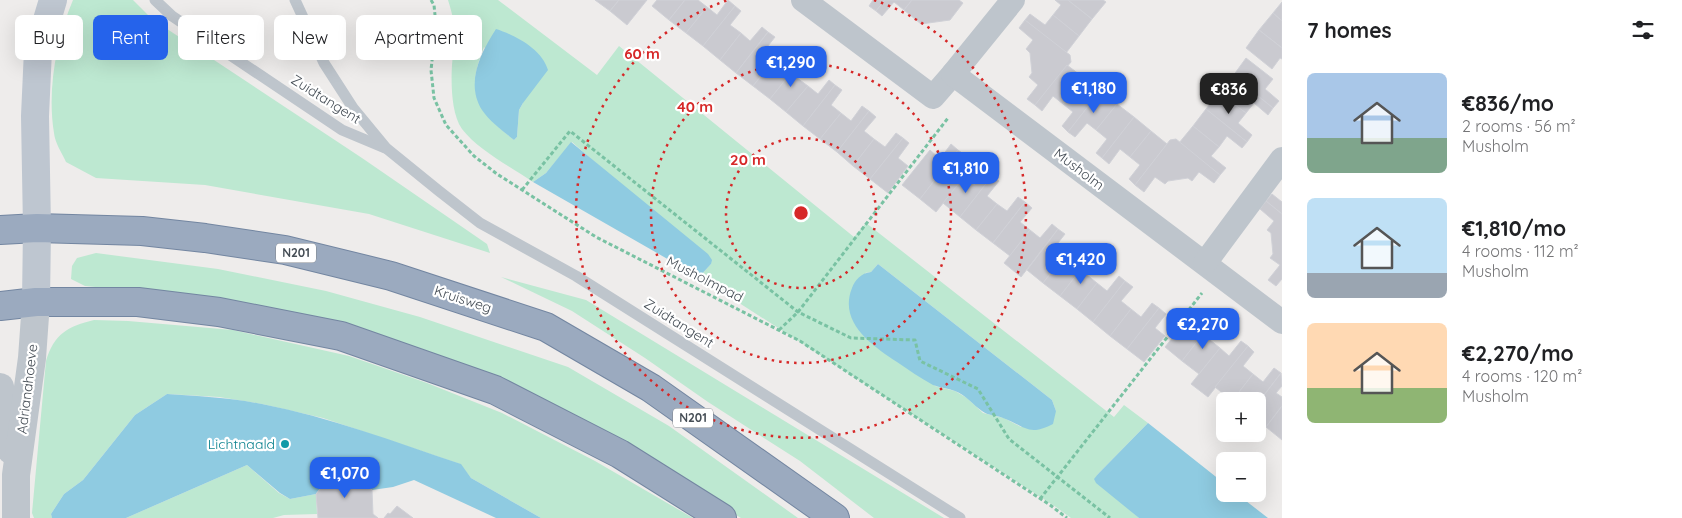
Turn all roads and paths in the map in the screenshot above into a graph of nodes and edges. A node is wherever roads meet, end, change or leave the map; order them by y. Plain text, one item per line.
1 (53, 0) edge
2 (155, 0) edge
3 (295, 0) edge
4 (431, 0) edge
5 (803, 0) edge
6 (1013, 0) edge
7 (962, 81) junction
8 (386, 148) junction
9 (1282, 159) edge
10 (522, 190) junction
11 (37, 228) junction
12 (0, 230) edge
13 (1211, 268) junction
14 (36, 302) junction
15 (0, 306) edge
16 (798, 312) junction
17 (1282, 322) edge
18 (778, 330) junction
19 (0, 387) edge
20 (16, 475) junction
21 (1056, 476) junction
22 (1040, 499) junction
23 (16, 518) edge
24 (722, 518) edge
25 (835, 518) edge
26 (960, 518) edge
27 (1067, 518) edge
28 (1110, 518) edge

1 - 11 main road
2 - 8 lane, Zuidtangent
3 - 8 lane, Zuidtangent
4 - 10 path, Musholmpad
5 - 7 street
6 - 7 street
7 - 13 street, Musholm
7 - 16 path
8 - 26 lane, Zuidtangent
9 - 13 street
10 - 16 path
10 - 18 path, Musholmpad
11 - 12 highway, N201
11 - 14 main road
11 - 25 highway, Kruisweg / N201
13 - 17 street, Musholm
13 - 21 path
14 - 15 highway
14 - 20 street, Adrianahoeve
14 - 24 highway
16 - 18 path
16 - 21 path
18 - 22 path, Musholmpad
19 - 20 street, Adrianahoeve
20 - 23 street, Adrianahoeve
21 - 22 path
21 - 28 path
22 - 27 path, Musholmpad

